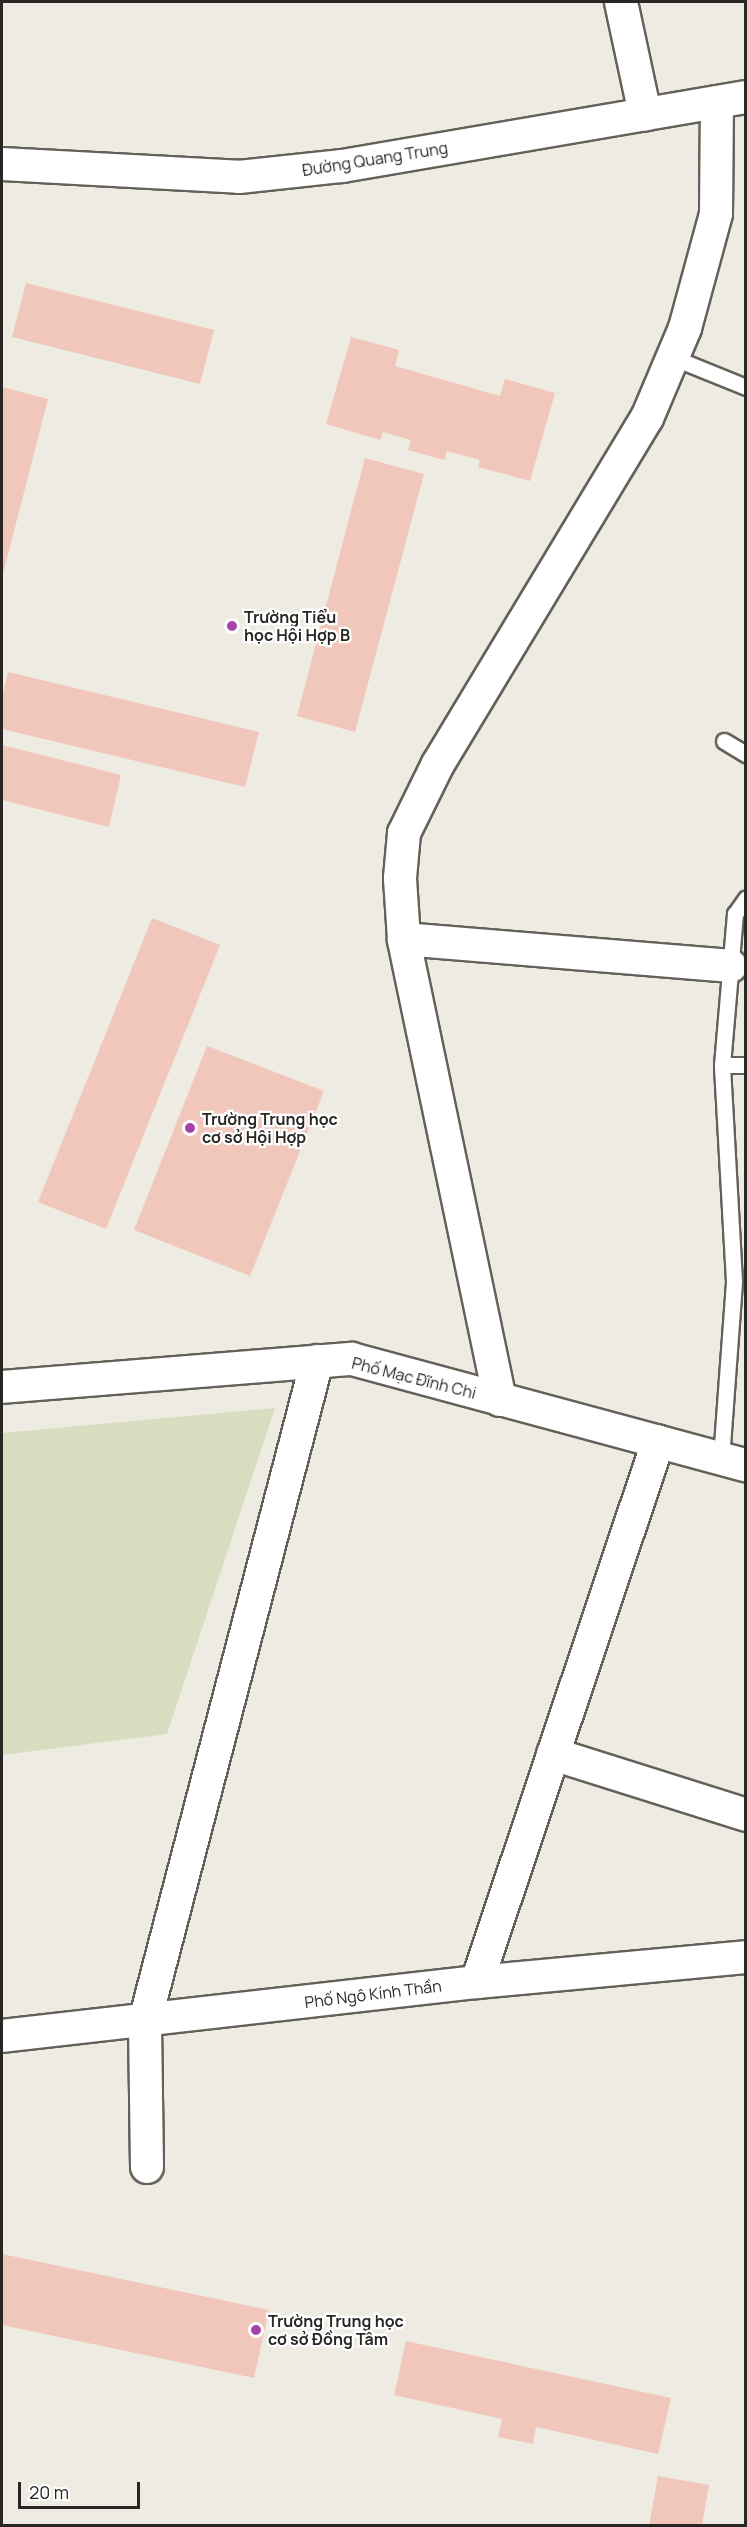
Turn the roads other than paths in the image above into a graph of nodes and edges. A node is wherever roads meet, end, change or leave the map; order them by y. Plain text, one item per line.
1 (621, 2) edge
2 (731, 100) edge
3 (645, 114) junction
4 (2, 164) edge
5 (672, 357) junction
6 (746, 387) edge
7 (724, 741) dead end
8 (746, 754) edge
9 (746, 898) edge
10 (404, 939) junction
11 (731, 966) junction
12 (722, 1065) junction
13 (746, 1065) edge
14 (317, 1361) junction
15 (2, 1387) edge
16 (500, 1400) junction
17 (658, 1442) junction
18 (733, 1462) edge
19 (553, 1755) junction
20 (746, 1815) edge
21 (746, 1958) edge
22 (477, 1982) junction
23 (145, 2021) junction
24 (2, 2036) edge
25 (147, 2167) dead end

1 - 3 street
2 - 3 street, Đường Quang Trung
2 - 5 street
3 - 4 street, Đường Quang Trung
5 - 6 lane
5 - 10 street
7 - 8 lane
9 - 11 lane
10 - 11 street
10 - 16 street
11 - 12 lane
12 - 13 lane
12 - 18 lane
14 - 15 street, Phố Mạc Đĩnh Chi
14 - 16 street, Phố Mạc Đĩnh Chi
14 - 23 street
16 - 17 street, Phố Mạc Đĩnh Chi
17 - 18 street, Phố Mạc Đĩnh Chi
17 - 19 street
19 - 20 street
19 - 22 street
21 - 22 street, Phố Ngô Kính Thần
22 - 23 street, Phố Ngô Kính Thần
23 - 24 street, Phố Ngô Kính Thần
23 - 25 street

